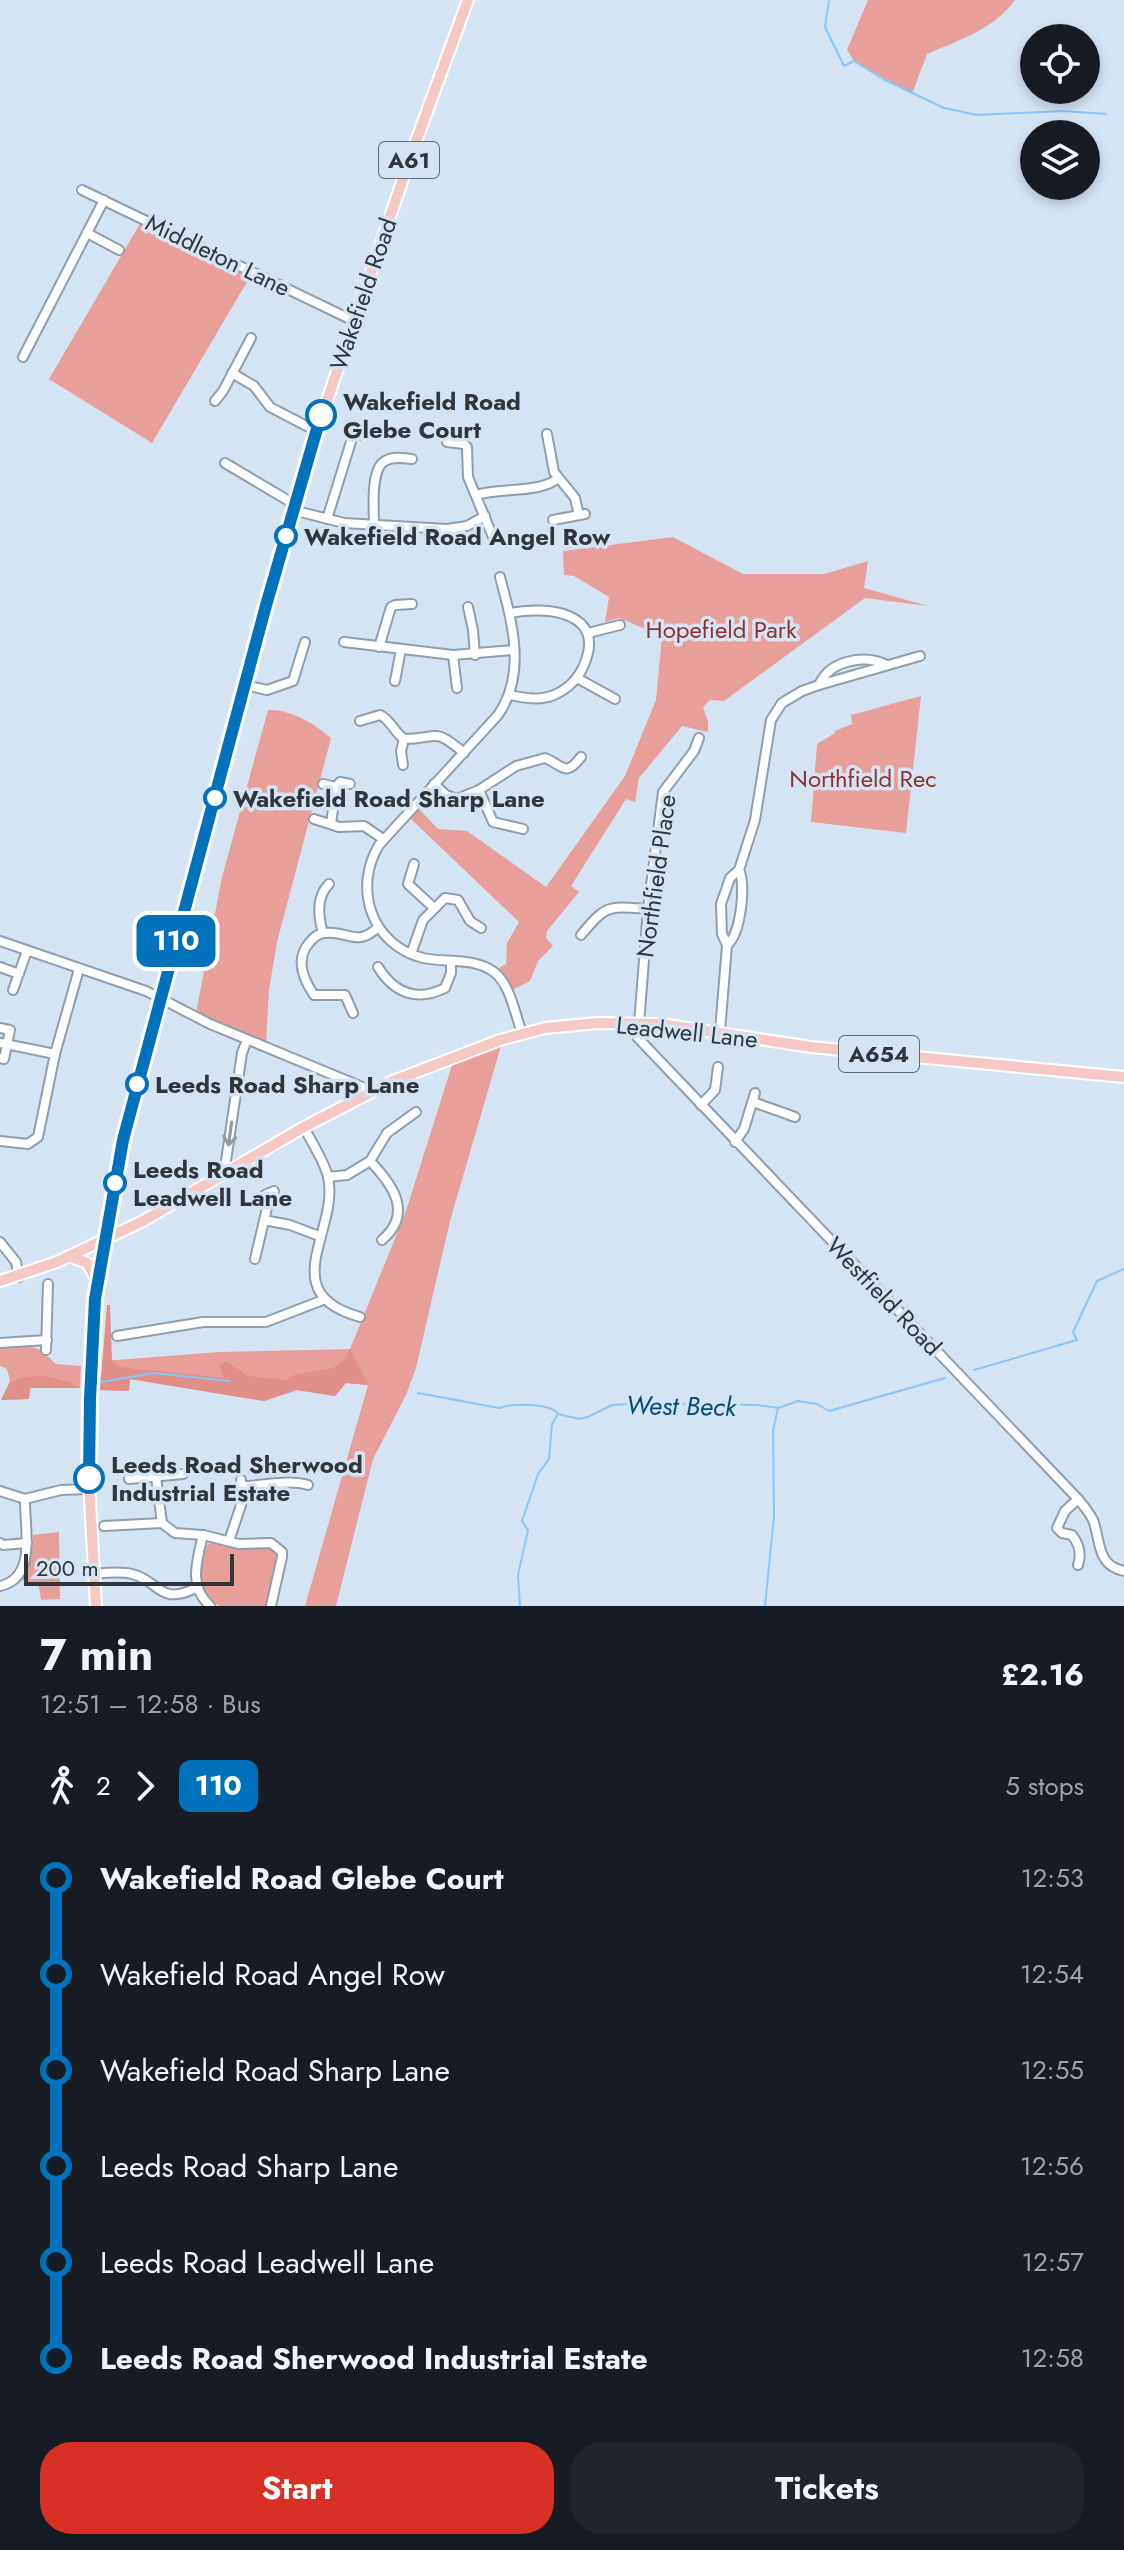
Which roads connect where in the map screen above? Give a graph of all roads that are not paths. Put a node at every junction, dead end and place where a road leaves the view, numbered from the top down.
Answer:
1 (468, 0) edge
2 (82, 190) dead end
3 (104, 200) junction
4 (87, 233) junction
5 (119, 250) dead end
6 (354, 321) junction
7 (251, 338) dead end
8 (23, 357) dead end
9 (232, 373) junction
10 (212, 403) dead end
11 (316, 431) junction
12 (547, 434) dead end
13 (363, 435) dead end
14 (447, 442) dead end
15 (479, 444) dead end
16 (467, 447) junction
17 (378, 451) dead end
18 (550, 451) junction
19 (539, 452) dead end
20 (412, 459) dead end
21 (383, 461) junction
22 (225, 463) dead end
23 (558, 478) junction
24 (476, 495) junction
25 (294, 507) junction
26 (485, 516) junction
27 (327, 519) junction
28 (553, 520) dead end
29 (374, 525) junction
30 (493, 537) dead end
31 (500, 577) dead end
32 (412, 604) dead end
33 (468, 607) dead end
34 (510, 613) junction
35 (620, 625) dead end
36 (588, 633) junction
37 (305, 642) dead end
38 (344, 642) dead end
39 (379, 647) junction
40 (401, 649) junction
41 (514, 650) junction
42 (453, 655) junction
43 (475, 655) junction
44 (920, 656) dead end
45 (887, 665) junction
46 (577, 678) junction
47 (395, 681) dead end
48 (245, 685) junction
49 (819, 685) junction
50 (457, 688) dead end
51 (510, 695) junction
52 (615, 699) dead end
53 (360, 721) dead end
54 (699, 738) dead end
55 (404, 739) junction
56 (464, 753) junction
57 (581, 757) dead end
58 (403, 765) dead end
59 (323, 784) dead end
60 (434, 784) junction
61 (479, 790) junction
62 (314, 819) dead end
63 (331, 824) junction
64 (523, 829) dead end
65 (383, 839) junction
66 (414, 864) dead end
67 (739, 870) junction
68 (315, 883) dead end
69 (434, 908) junction
70 (648, 909) junction
71 (378, 927) junction
72 (481, 928) dead end
73 (323, 933) junction
74 (581, 935) dead end
75 (0, 941) edge
76 (727, 945) junction
77 (27, 951) junction
78 (411, 954) junction
79 (451, 961) junction
80 (0, 967) edge
81 (378, 967) dead end
82 (79, 969) junction
83 (19, 974) junction
84 (13, 990) dead end
85 (160, 997) junction
86 (353, 1013) dead end
87 (637, 1023) junction
88 (0, 1028) edge
89 (720, 1031) junction
90 (522, 1033) junction
91 (247, 1040) junction
92 (4, 1043) edge
93 (55, 1054) junction
94 (0, 1058) edge
95 (718, 1067) dead end
96 (1124, 1077) edge
97 (372, 1091) junction
98 (701, 1105) junction
99 (416, 1112) dead end
100 (795, 1117) dead end
101 (304, 1127) junction
102 (0, 1141) edge
103 (735, 1142) junction
104 (370, 1161) junction
105 (224, 1174) junction
106 (328, 1177) junction
107 (274, 1191) dead end
108 (110, 1210) junction
109 (264, 1220) junction
110 (134, 1225) junction
111 (319, 1236) junction
112 (105, 1239) junction
113 (382, 1240) dead end
114 (0, 1242) edge
115 (69, 1256) junction
116 (255, 1259) dead end
117 (19, 1277) junction
118 (0, 1281) edge
119 (98, 1282) junction
120 (48, 1284) dead end
121 (323, 1300) junction
122 (360, 1317) dead end
123 (117, 1336) dead end
124 (0, 1343) edge
125 (183, 1474) dead end
126 (156, 1477) junction
127 (129, 1479) dead end
128 (308, 1485) dead end
129 (89, 1489) junction
130 (0, 1491) edge
131 (25, 1499) junction
132 (1078, 1499) junction
133 (162, 1523) junction
134 (104, 1526) dead end
135 (203, 1535) junction
136 (229, 1541) junction
137 (0, 1543) edge
138 (27, 1543) junction
139 (288, 1543) dead end
140 (282, 1552) junction
141 (1078, 1565) dead end
142 (1124, 1571) edge
143 (93, 1574) junction
144 (0, 1586) edge
145 (196, 1588) junction
146 (96, 1606) edge
147 (210, 1606) edge
148 (271, 1606) edge

1 - 6 main road, Wakefield Road / A61
2 - 3 street, Middleton Lane
3 - 4 street
3 - 6 street, Middleton Lane
4 - 5 street, Middleton Lane
4 - 8 street
6 - 11 main road, Wakefield Road / A61
7 - 9 street
9 - 10 street
9 - 11 street
11 - 25 main road, Wakefield Road / A61
12 - 18 street
13 - 27 street
14 - 16 street
15 - 16 street
16 - 24 street
17 - 21 street
18 - 19 street
18 - 23 street
20 - 21 street
21 - 29 street
22 - 25 street
23 - 24 street
23 - 28 street
24 - 26 street
25 - 27 street
25 - 48 main road, Wakefield Road / A61
26 - 29 street
26 - 30 street
27 - 29 street
31 - 34 street
32 - 39 street
33 - 43 street
34 - 36 street
34 - 41 street
35 - 36 street
36 - 46 street
37 - 48 street
38 - 39 street
39 - 40 street
40 - 42 street
40 - 47 street
41 - 43 street
41 - 51 street
42 - 43 street
42 - 50 street
44 - 45 street
45 - 49 street
45 - 49 street
46 - 51 street
46 - 52 street
48 - 85 main road, A61
49 - 67 street
51 - 56 street
53 - 55 street
54 - 70 street, Northfield Place
55 - 56 street
55 - 58 street
56 - 60 street
57 - 61 street
59 - 63 street
60 - 61 street
60 - 65 street
61 - 64 street
62 - 63 street
63 - 65 street
65 - 71 street
66 - 69 street
67 - 76 street
67 - 76 street
68 - 73 street
69 - 72 street
69 - 78 street
70 - 74 street
70 - 87 street, Northfield Place
71 - 73 street
71 - 78 street
73 - 86 street
75 - 77 street
76 - 89 street
77 - 82 street
77 - 83 street
78 - 79 street
79 - 81 street
79 - 90 street
80 - 83 street
82 - 85 street
82 - 93 street
83 - 84 street
85 - 91 street
85 - 108 main road, A61
87 - 89 main road, Leadwell Lane / A654
87 - 90 main road, Leadwell Lane / A654
87 - 98 street, Westfield Road
88 - 92 street
89 - 96 main road, Leadwell Lane / A654
90 - 97 main road, Leadwell Lane / A654
91 - 97 street
91 -> 105 street
92 - 93 street
92 - 94 street
93 - 102 street
95 - 98 street
97 - 101 main road, Leadwell Lane / A654
98 - 103 street, Westfield Road
99 - 104 street
100 - 103 street
101 - 105 main road, Leadwell Lane / A654
101 - 106 street
103 - 132 street, Westfield Road
104 - 106 street
104 - 113 street
105 - 110 main road, Leadwell Lane / A654
106 - 111 street
107 - 109 street
108 - 110 main road
108 - 112 main road, A61
109 - 111 street
109 - 116 street
110 - 112 main road, Leadwell Lane / A654
111 - 121 street
112 - 115 main road, A654
112 - 119 main road, A61
114 - 117 street
115 - 117 main road, A654
115 - 119 main road
117 - 118 main road, A654
119 - 129 main road, A61
120 - 124 street
121 - 122 street
121 - 123 street
125 - 126 street
126 - 127 street
126 - 133 street
128 - 136 street
129 - 131 street
129 - 143 main road, A61
130 - 131 street
131 - 138 street
132 - 141 street
132 - 142 street, Westfield Road
133 - 134 street
133 - 135 street
135 - 136 street
135 - 145 street
136 - 140 street
137 - 138 street
138 - 144 street
139 - 140 street
140 - 148 street
143 - 145 street
143 - 146 main road, A61
145 - 147 street

